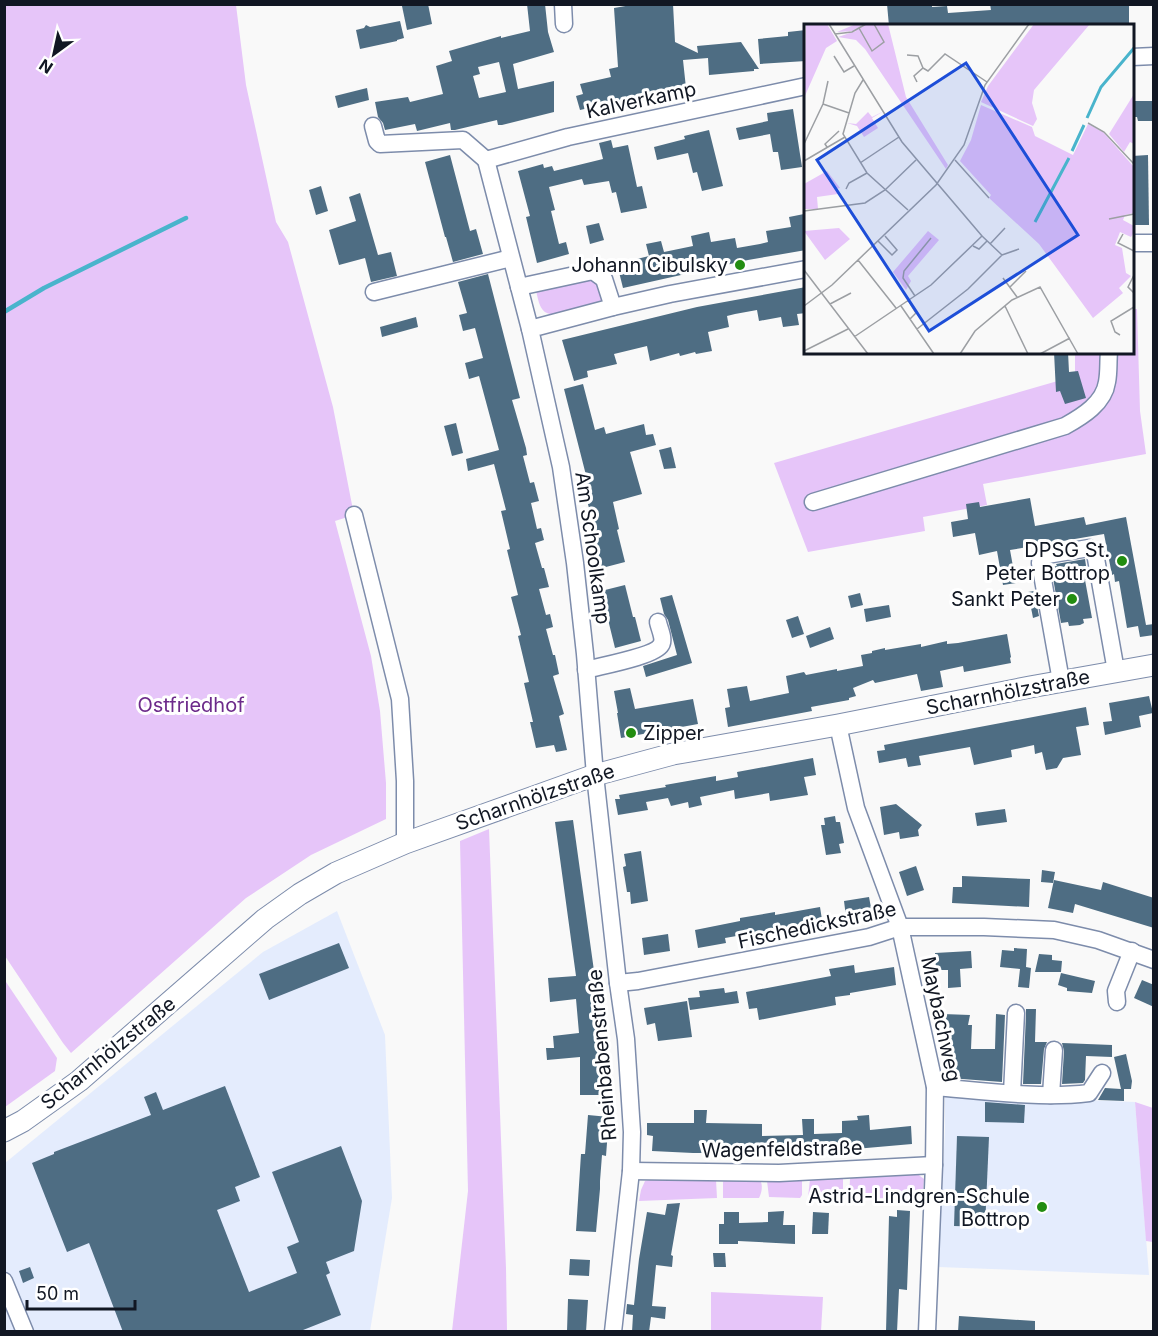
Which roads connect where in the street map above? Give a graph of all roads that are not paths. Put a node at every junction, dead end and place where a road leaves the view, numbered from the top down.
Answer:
1 (563, 4) edge
2 (564, 24) dead end
3 (1154, 56) edge
4 (1134, 57) edge
5 (804, 86) edge
6 (373, 126) dead end
7 (486, 159) junction
8 (1134, 243) edge
9 (1154, 243) edge
10 (511, 258) junction
11 (804, 269) edge
12 (519, 287) junction
13 (374, 292) dead end
14 (613, 307) junction
15 (530, 329) junction
16 (1109, 354) edge
17 (813, 502) dead end
18 (354, 515) dead end
19 (658, 622) dead end
20 (1154, 665) edge
21 (586, 670) junction
22 (1116, 671) junction
23 (1061, 681) junction
24 (838, 724) junction
25 (595, 775) junction
26 (405, 843) junction
27 (900, 927) junction
28 (1132, 951) junction
29 (1154, 960) edge
30 (618, 983) junction
31 (1117, 1002) dead end
32 (1016, 1012) dead end
33 (1054, 1050) dead end
34 (1102, 1073) dead end
35 (935, 1087) junction
36 (1012, 1093) junction
37 (1051, 1095) junction
38 (4, 1131) edge
39 (934, 1165) junction
40 (631, 1171) junction
41 (4, 1281) edge
42 (25, 1332) edge
43 (613, 1332) edge
44 (927, 1332) edge

1 - 2 street
3 - 4 street
5 - 7 street, Kalverkamp
6 - 7 street
7 - 10 street, Am Schoolkamp
8 - 9 street
10 - 12 street, Am Schoolkamp
10 - 13 street
11 - 14 street
12 - 14 street
12 - 15 street, Am Schoolkamp
14 - 15 street
15 - 21 street, Am Schoolkamp
16 - 17 street
18 - 26 street
19 - 21 street
20 - 22 main road, Scharnhölzstraße
21 - 25 street, Am Schoolkamp
22 - 23 main road, Scharnhölzstraße
22 - 23 street
23 - 24 main road, Scharnhölzstraße
24 - 25 main road, Scharnhölzstraße
24 - 27 street, Maybachweg
25 - 26 main road, Scharnhölzstraße
25 - 30 street, Rheinbabenstraße
26 - 38 main road, Scharnhölzstraße
27 - 28 street, Fischedickstraße
27 - 30 street, Fischedickstraße
27 - 35 street, Maybachweg
28 - 29 street, Fischedickstraße
28 - 31 street
30 - 40 street, Rheinbabenstraße
32 - 36 street
33 - 37 street
34 - 37 street
35 - 36 street
35 - 39 street, Maybachweg
36 - 37 street
39 - 40 street, Wagenfeldstraße
39 - 44 street, Maybachweg
40 - 43 street, Rheinbabenstraße
41 - 42 street

